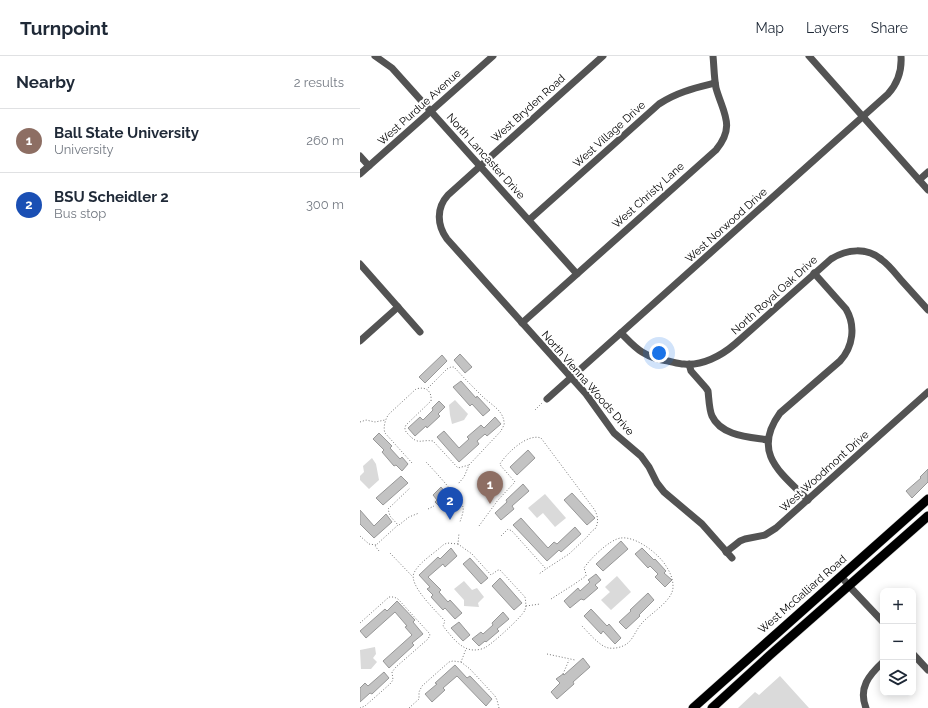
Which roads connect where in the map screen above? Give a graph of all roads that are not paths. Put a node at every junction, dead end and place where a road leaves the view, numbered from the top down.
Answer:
1 (493, 56) edge
2 (603, 56) edge
3 (713, 56) edge
4 (809, 56) edge
5 (900, 56) edge
6 (380, 57) edge
7 (716, 84) junction
8 (431, 111) junction
9 (863, 117) junction
10 (360, 156) edge
11 (369, 166) junction
12 (480, 166) junction
13 (928, 172) edge
14 (360, 174) edge
15 (919, 180) junction
16 (928, 190) edge
17 (439, 214) joint
18 (529, 220) junction
19 (360, 264) edge
20 (814, 273) junction
21 (577, 274) junction
22 (398, 307) junction
23 (928, 310) edge
24 (522, 323) junction
25 (420, 332) dead end
26 (621, 334) junction
27 (360, 340) edge
28 (689, 364) junction
29 (572, 377) junction
30 (928, 392) edge
31 (547, 399) road end
32 (768, 440) junction
33 (928, 499) edge
34 (808, 500) junction
35 (928, 516) edge
36 (726, 552) junction
37 (732, 558) dead end
38 (841, 576) junction
39 (849, 586) junction
40 (880, 619) edge
41 (916, 657) edge
42 (880, 665) edge
43 (928, 670) edge
44 (693, 708) edge
45 (712, 708) edge
46 (866, 708) edge

1 - 8 street, West Purdue Avenue
2 - 12 street, West Bryden Road
3 - 7 street, West Christy Lane
4 - 9 street
5 - 9 street, West Norwood Drive
6 - 8 street, North Lancaster Drive
7 - 18 street, West Village Drive
7 - 21 street, West Christy Lane
8 - 11 street, West Purdue Avenue
8 - 12 street, North Lancaster Drive
9 - 15 street
9 - 26 street, West Norwood Drive
10 - 11 street
11 - 14 street, West Purdue Avenue
12 - 17 street, West Bryden Road
12 - 18 street, North Lancaster Drive
13 - 15 street
15 - 16 street
17 - 24 street, North Vienna Woods Drive
18 - 21 street, North Lancaster Drive
19 - 22 street
20 - 23 street, North Royal Oak Drive
20 - 28 street, North Royal Oak Drive
20 - 32 street
21 - 24 street, West Christy Lane
22 - 25 street
22 - 27 street
24 - 29 street, North Vienna Woods Drive
26 - 28 street, North Royal Oak Drive
26 - 29 street, West Norwood Drive
28 - 32 street
29 - 31 street, West Norwood Drive
29 - 36 street, North Vienna Woods Drive
30 - 34 street, West Woodmont Drive
32 - 34 street
33 - 38 main road, West McGalliard Road
34 - 36 street, West Woodmont Drive
35 - 39 main road
36 - 37 street, North Vienna Woods Drive
38 - 39 street
38 - 44 main road, West McGalliard Road
39 - 40 street
39 - 45 main road
41 - 43 street
42 - 46 street

